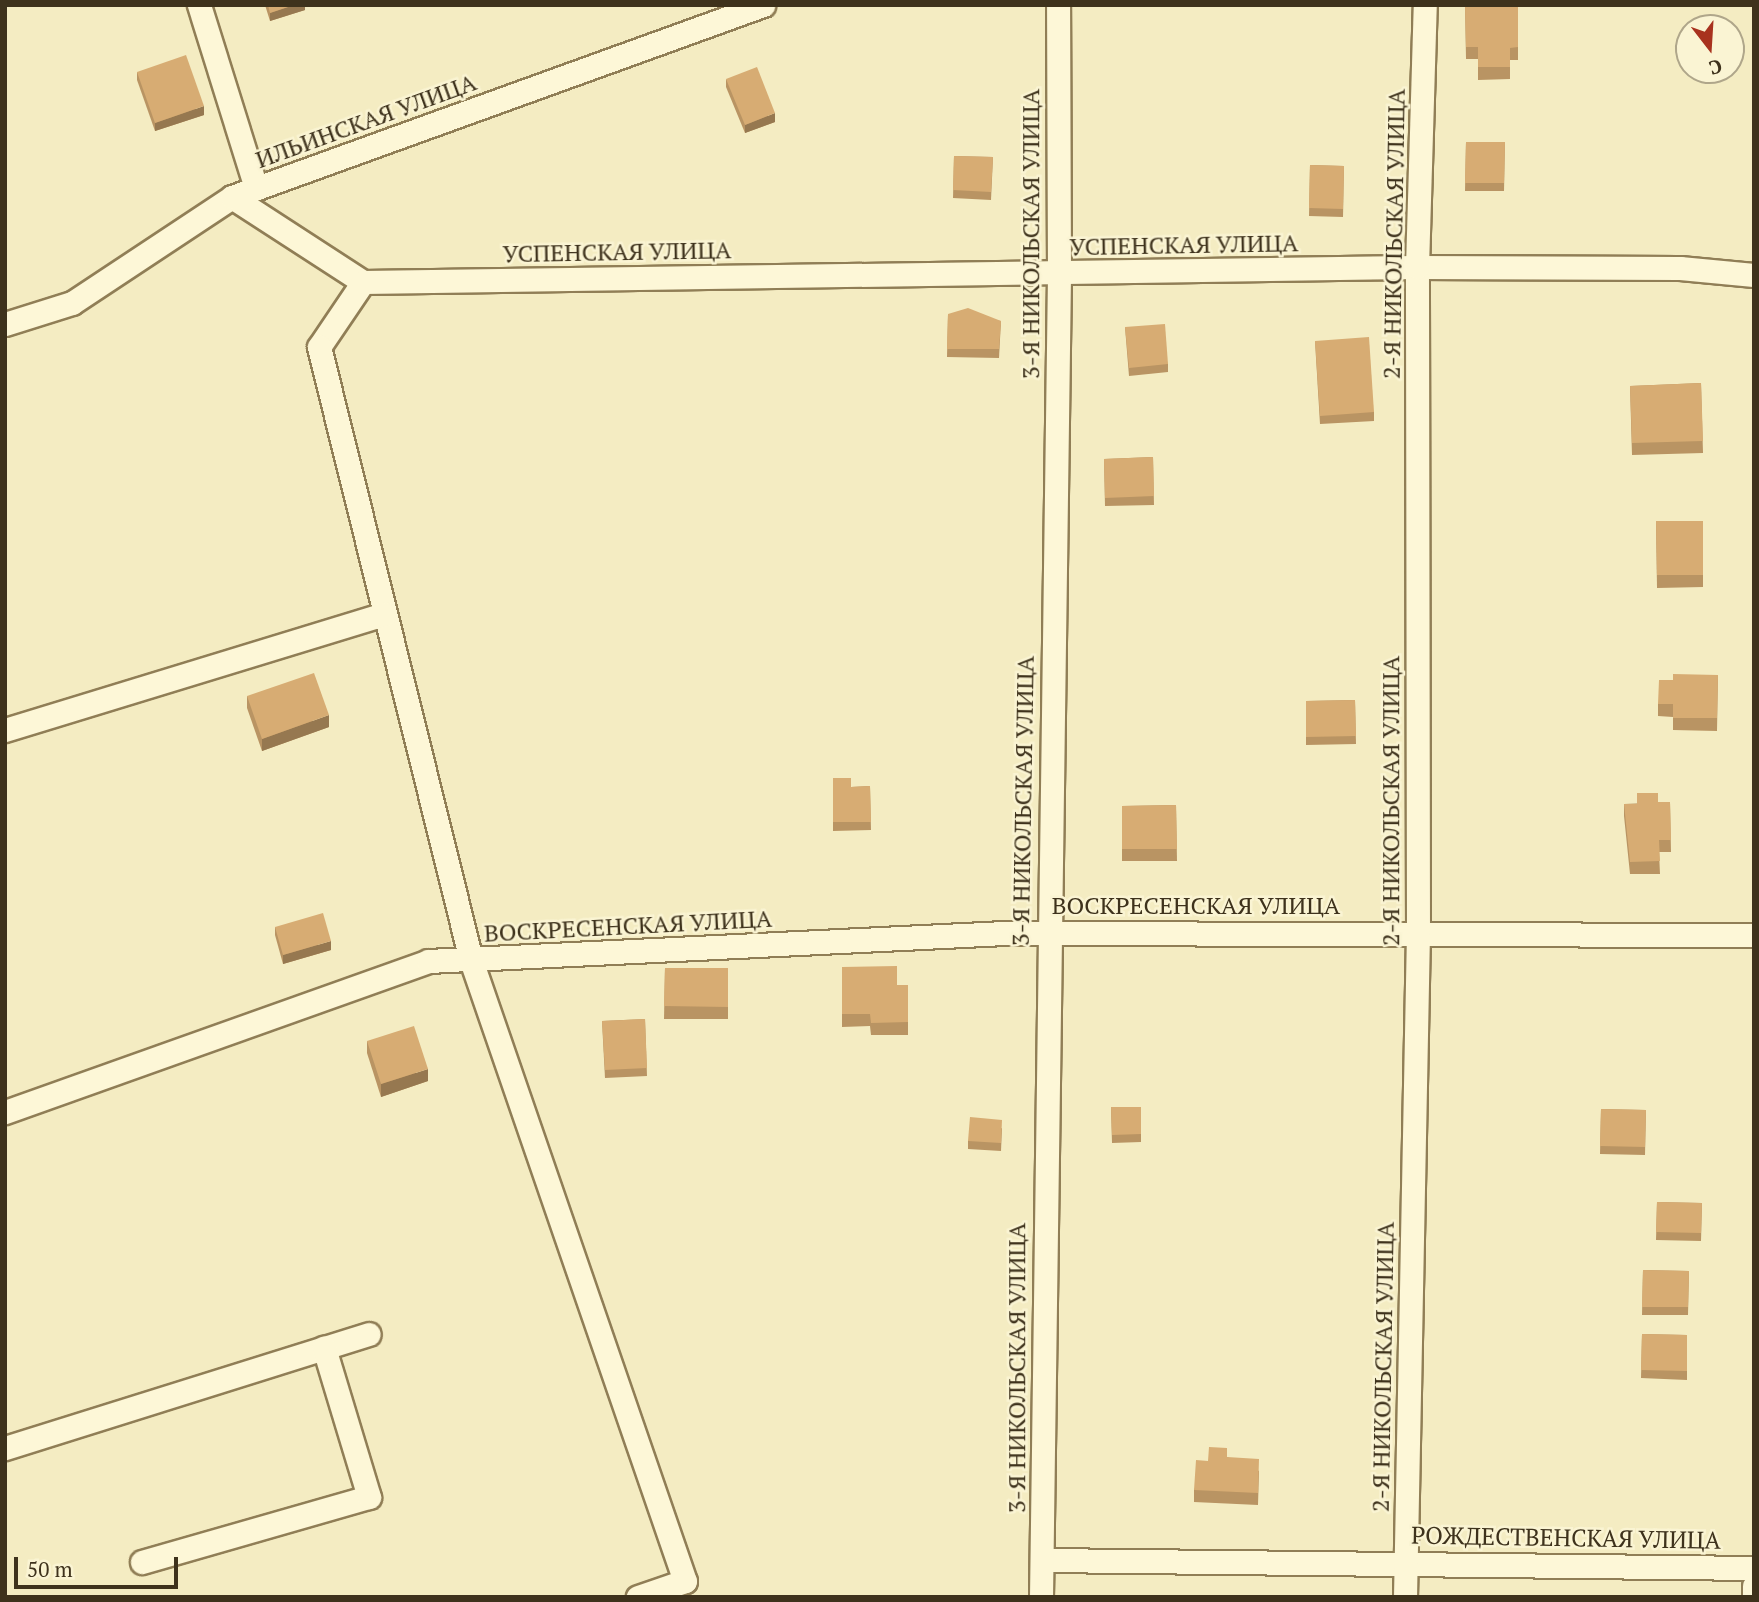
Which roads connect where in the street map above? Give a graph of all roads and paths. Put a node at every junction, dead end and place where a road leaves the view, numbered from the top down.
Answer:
1 (199, 5) edge
2 (763, 5) edge
3 (1058, 5) edge
4 (1425, 5) edge
5 (256, 188) junction
6 (232, 197) junction
7 (1417, 267) junction
8 (1059, 273) junction
9 (1754, 275) edge
10 (363, 282) junction
11 (5, 324) edge
12 (385, 614) junction
13 (5, 730) edge
14 (1418, 932) junction
15 (1047, 933) junction
16 (1754, 935) edge
17 (471, 960) junction
18 (5, 1112) edge
19 (369, 1334) dead end
20 (324, 1348) junction
21 (5, 1448) edge
22 (1042, 1560) junction
23 (1406, 1561) junction
24 (142, 1562) dead end
25 (1754, 1568) edge
26 (1754, 1586) edge
27 (638, 1597) edge
28 (1041, 1597) edge
29 (1405, 1597) edge
30 (1754, 1597) edge

1 - 5 street
2 - 5 street, ИЛЬИНСКАЯ УЛИЦА
3 - 8 street, 3-Я НИКОЛЬСКАЯ УЛИЦА
4 - 7 street, 2-Я НИКОЛЬСКАЯ УЛИЦА
5 - 6 street, ИЛЬИНСКАЯ УЛИЦА
6 - 10 street
6 - 11 street, ИЛЬИНСКАЯ УЛИЦА
7 - 8 street, УСПЕНСКАЯ УЛИЦА
7 - 9 street, УСПЕНСКАЯ УЛИЦА
7 - 14 street, 2-Я НИКОЛЬСКАЯ УЛИЦА
8 - 10 street, УСПЕНСКАЯ УЛИЦА
8 - 15 street, 3-Я НИКОЛЬСКАЯ УЛИЦА
10 - 12 street
12 - 13 street
12 - 17 street
14 - 15 street, ВОСКРЕСЕНСКАЯ УЛИЦА
14 - 16 street, ВОСКРЕСЕНСКАЯ УЛИЦА
14 - 23 street, 2-Я НИКОЛЬСКАЯ УЛИЦА
15 - 17 street, ВОСКРЕСЕНСКАЯ УЛИЦА
15 - 22 street, 3-Я НИКОЛЬСКАЯ УЛИЦА
17 - 18 street, ВОСКРЕСЕНСКАЯ УЛИЦА
17 - 27 street
19 - 20 street
20 - 21 street
20 - 24 street
22 - 23 street, РОЖДЕСТВЕНСКАЯ УЛИЦА
22 - 28 street, 3-Я НИКОЛЬСКАЯ УЛИЦА
23 - 25 street, РОЖДЕСТВЕНСКАЯ УЛИЦА
23 - 29 street, 2-Я НИКОЛЬСКАЯ УЛИЦА
26 - 30 street

